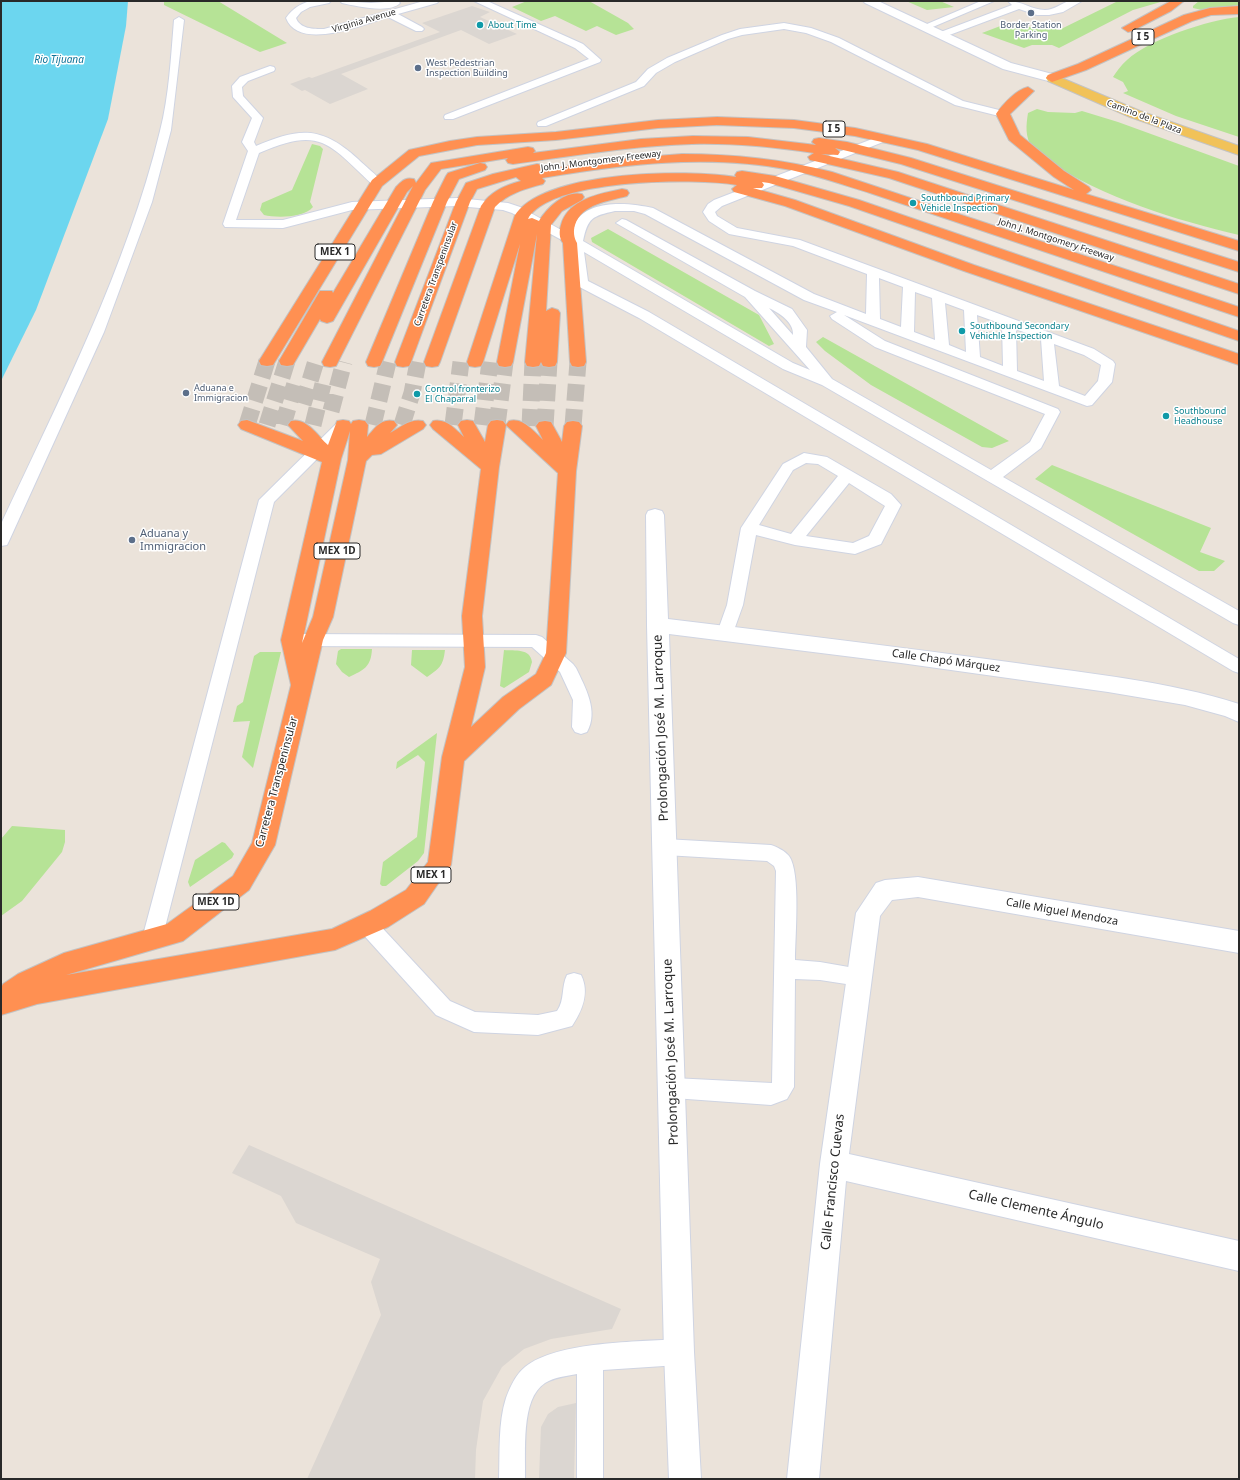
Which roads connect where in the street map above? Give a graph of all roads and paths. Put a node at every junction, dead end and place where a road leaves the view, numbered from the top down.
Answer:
1 (326, 1) edge
2 (345, 1) edge
3 (402, 1) edge
4 (434, 1) edge
5 (479, 1) edge
6 (869, 1) edge
7 (989, 1) edge
8 (1077, 1) edge
9 (1178, 1) edge
10 (1016, 3) edge
11 (1239, 10) edge
12 (390, 14) junction
13 (928, 14) dead end
14 (179, 20) dead end
15 (942, 20) junction
16 (925, 27) junction
17 (419, 28) dead end
18 (960, 28) junction
19 (1120, 32) dead end
20 (974, 34) dead end
21 (942, 35) junction
22 (1026, 57) dead end
23 (1065, 59) dead end
24 (270, 69) dead end
25 (1052, 78) junction
26 (1028, 92) dead end
27 (1003, 114) junction
28 (449, 117) dead end
29 (542, 124) dead end
30 (877, 141) junction
31 (1239, 150) edge
32 (254, 151) junction
33 (850, 152) junction
34 (481, 153) junction
35 (830, 160) junction
36 (790, 175) junction
37 (377, 183) junction
38 (748, 191) junction
39 (550, 197) junction
40 (734, 197) junction
41 (1103, 203) junction
42 (477, 204) junction
43 (499, 220) dead end
44 (622, 223) dead end
45 (1239, 246) edge
46 (1239, 257) edge
47 (1239, 267) edge
48 (480, 272) dead end
49 (873, 273) junction
50 (1239, 278) edge
51 (577, 281) junction
52 (909, 286) junction
53 (1239, 289) edge
54 (938, 296) junction
55 (809, 297) junction
56 (1239, 300) edge
57 (970, 308) junction
58 (1239, 312) edge
59 (873, 321) junction
60 (1009, 323) junction
61 (1239, 325) edge
62 (907, 334) junction
63 (1047, 336) junction
64 (1239, 336) edge
65 (942, 347) junction
66 (1239, 348) edge
67 (973, 359) junction
68 (1239, 360) edge
69 (268, 361) tunnel mouth
70 (337, 362) junction
71 (468, 362) junction
72 (1010, 373) junction
73 (1239, 373) edge
74 (828, 382) junction
75 (1052, 388) junction
76 (247, 425) dead end
77 (506, 425) junction
78 (335, 434) junction
79 (357, 460) junction
80 (490, 467) junction
81 (567, 471) junction
82 (847, 475) junction
83 (992, 477) junction
84 (655, 515) dead end
85 (749, 528) junction
86 (795, 540) junction
87 (1, 541) edge
88 (1239, 619) edge
89 (657, 625) junction
90 (725, 633) junction
91 (291, 640) junction
92 (312, 640) junction
93 (472, 640) junction
94 (554, 657) junction
95 (1239, 667) edge
96 (302, 686) junction
97 (1236, 712) edge
98 (581, 727) dead end
99 (453, 757) junction
100 (665, 847) junction
101 (885, 890) joint
102 (368, 925) junction
103 (152, 939) junction
104 (1239, 942) edge
105 (785, 969) junction
106 (859, 977) junction
107 (574, 982) dead end
108 (1, 1000) edge
109 (1, 1003) edge
110 (673, 1088) junction
111 (834, 1164) junction
112 (1239, 1256) edge
113 (679, 1352) junction
114 (590, 1359) junction
115 (512, 1479) edge
116 (590, 1479) edge
117 (685, 1479) edge
118 (803, 1479) edge

1 - 12 lane, Virginia Avenue
2 - 3 lane, Virginia Avenue
4 - 12 lane, Virginia Avenue
5 - 28 lane
6 - 16 street, Camino de la Plaza
7 - 15 lane
8 - 10 lane
9 - 19 highway
10 - 18 lane
11 - 25 highway, I 5
12 - 17 lane
13 - 15 street
14 - 87 lane
15 - 16 lane
15 - 18 street
16 - 21 street, Camino de la Plaza
18 - 20 street
18 - 21 lane
21 - 25 street, Camino de la Plaza
22 - 25 street, Camino de la Plaza
23 - 25 highway
24 - 32 lane
25 - 31 main road, Camino de la Plaza
26 - 27 highway
27 - 29 lane
27 - 41 highway
30 - 33 lane
30 - 34 highway, I 5
30 - 41 highway, I 5
30 - 42 highway, I 5
30 - 46 highway, I 5
32 - 37 lane
32 - 42 lane
33 - 34 highway, I 5
33 - 35 lane
33 - 42 highway, I 5
33 - 47 highway, I 5
33 - 50 highway, I 5
34 - 42 highway, I 5
35 - 36 lane
35 - 42 highway
35 - 53 highway
36 - 38 lane
36 - 39 highway
36 - 42 highway
36 - 42 highway, John J. Montgomery Freeway
36 - 56 highway, John J. Montgomery Freeway
36 - 58 highway
36 - 61 highway
36 - 64 highway
36 - 66 highway
37 - 42 highway, MEX 1
37 - 42 highway, MEX 1
38 - 39 highway
38 - 40 lane
38 - 68 highway
39 - 42 highway
39 - 42 highway
40 - 42 highway
40 - 49 lane
40 - 73 highway
41 - 45 highway, I 5
42 - 43 highway, MEX 1
42 - 51 highway, MEX 1
42 - 51 highway, MEX 1
42 - 55 lane
42 - 69 highway, MEX 1
42 - 70 highway, MEX 1
42 - 70 highway, MEX 1
42 - 70 highway, MEX 1
42 - 70 highway, MEX 1
42 - 71 highway, MEX 1
42 - 71 highway, MEX 1
42 - 71 highway, MEX 1
42 - 71 highway, MEX 1
42 - 71 highway, Carretera Transpeninsular
42 - 74 lane
44 - 74 lane
48 - 71 highway
49 - 52 lane
49 - 59 lane
51 - 95 lane
52 - 54 lane
52 - 62 lane
54 - 57 lane
54 - 65 lane
55 - 59 lane
55 - 83 lane
57 - 60 lane
57 - 67 lane
59 - 62 lane
60 - 63 lane
60 - 72 lane
62 - 65 lane
63 - 75 lane
63 - 75 lane
65 - 67 lane
67 - 72 lane
72 - 75 lane
74 - 83 lane
76 - 78 highway
77 - 80 highway, MEX 1
77 - 80 highway
77 - 81 highway
77 - 81 highway
77 - 81 highway
78 - 79 highway, Carretera Transpeninsular / MEX 1D
78 - 79 highway
78 - 79 highway
78 - 91 highway
78 - 103 lane
79 - 92 highway, Carretera Transpeninsular / MEX 1D
80 - 93 highway, MEX 1
81 - 94 highway
82 - 85 lane
82 - 86 lane
82 - 86 lane
83 - 88 lane
84 - 89 street, Prolongación José M. Larroque
85 - 86 lane
85 - 90 lane
89 - 90 street, Calle Chapó Márquez
89 - 100 street, Prolongación José M. Larroque
90 - 97 street, Calle Chapó Márquez
91 - 92 lane
91 - 96 highway
92 - 93 lane
92 - 96 highway, Carretera Transpeninsular / MEX 1D
93 - 94 lane
93 - 99 highway, MEX 1
94 - 98 lane
94 - 99 highway
96 - 103 highway, Carretera Transpeninsular / MEX 1D
99 - 102 highway, MEX 1
100 - 105 lane
100 - 110 street, Prolongación José M. Larroque
101 - 104 street, Calle Miguel Mendoza
101 - 106 street, Calle Francisco Cuevas
102 - 107 lane
102 - 109 highway, MEX 1
103 - 108 highway, Carretera Transpeninsular / MEX 1D
105 - 106 lane
105 - 110 lane
106 - 111 street, Calle Francisco Cuevas
110 - 113 street, Prolongación José M. Larroque
111 - 112 street, Calle Clemente Ángulo
111 - 118 street, Calle Francisco Cuevas
113 - 114 lane
113 - 117 street, Prolongación José M. Larroque
114 - 115 lane
114 - 116 lane

